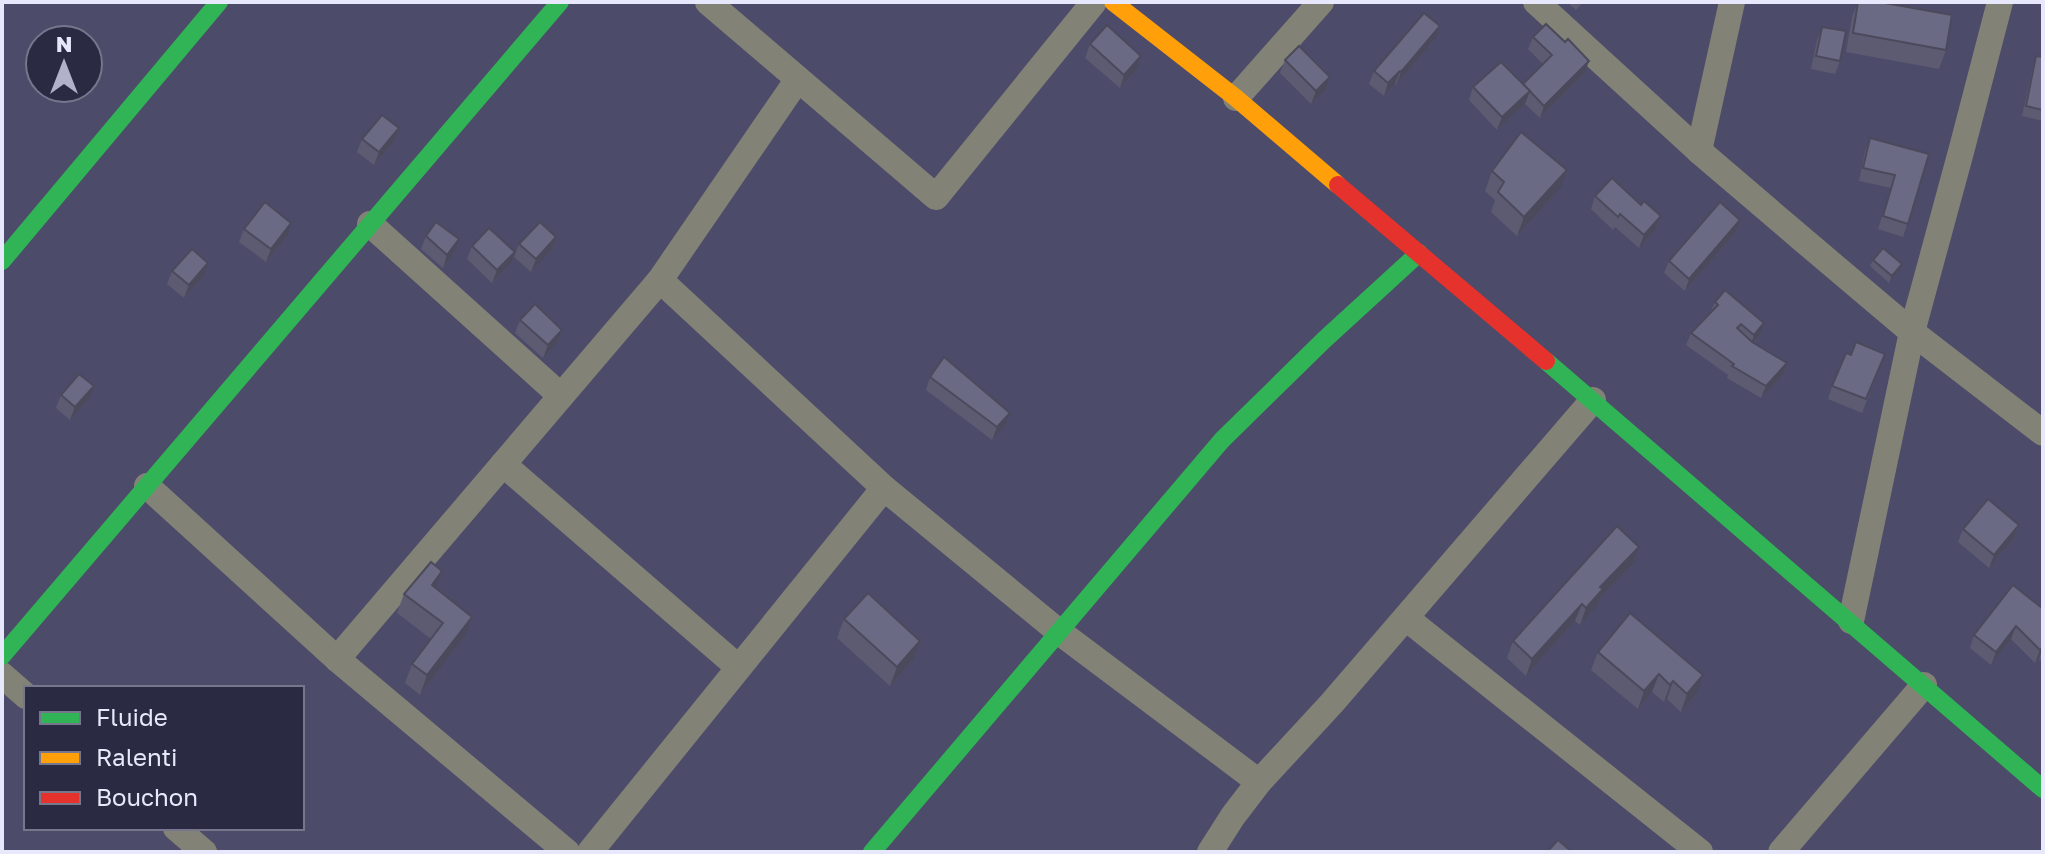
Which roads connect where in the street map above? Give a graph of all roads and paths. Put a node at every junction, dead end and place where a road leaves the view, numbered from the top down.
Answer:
1 (219, 2) edge
2 (560, 2) edge
3 (708, 2) edge
4 (1094, 2) edge
5 (1113, 2) edge
6 (1321, 2) edge
7 (1536, 2) edge
8 (1732, 2) edge
9 (2000, 2) edge
10 (798, 79) junction
11 (1236, 98) junction
12 (1699, 151) junction
13 (370, 224) junction
14 (1419, 253) junction
15 (2, 261) edge
16 (660, 280) junction
17 (1912, 332) junction
18 (561, 396) junction
19 (1593, 400) junction
20 (2040, 426) edge
21 (503, 464) junction
22 (147, 486) junction
23 (884, 488) junction
24 (1406, 618) junction
25 (1851, 621) junction
26 (1058, 631) junction
27 (2, 656) edge
28 (337, 659) junction
29 (738, 667) junction
30 (2, 675) edge
31 (1924, 685) junction
32 (24, 694) edge
33 (1259, 782) junction
34 (2043, 789) edge
35 (178, 830) edge
36 (204, 852) edge
37 (567, 852) edge
38 (590, 852) edge
39 (872, 852) edge
40 (1210, 852) edge
41 (1700, 852) edge
42 (1781, 852) edge

1 - 15 street
2 - 13 street
3 - 10 street
4 - 10 street
5 - 11 street
6 - 11 street
7 - 12 street
8 - 12 street
9 - 17 street
10 - 16 street
11 - 14 street
12 - 17 street
13 - 18 street
13 - 22 street
14 - 19 street
14 - 26 street
16 - 18 street
16 - 23 street
17 - 20 street
17 - 25 street
18 - 21 street
19 - 24 street
19 - 25 street
21 - 28 street
21 - 29 street
22 - 27 street
22 - 28 street
23 - 26 street
23 - 29 street
24 - 33 street
24 - 41 street
25 - 31 street
26 - 33 street
26 - 39 street
28 - 37 street
29 - 38 street
30 - 32 street
31 - 34 street
31 - 42 street
33 - 40 street
35 - 36 street

